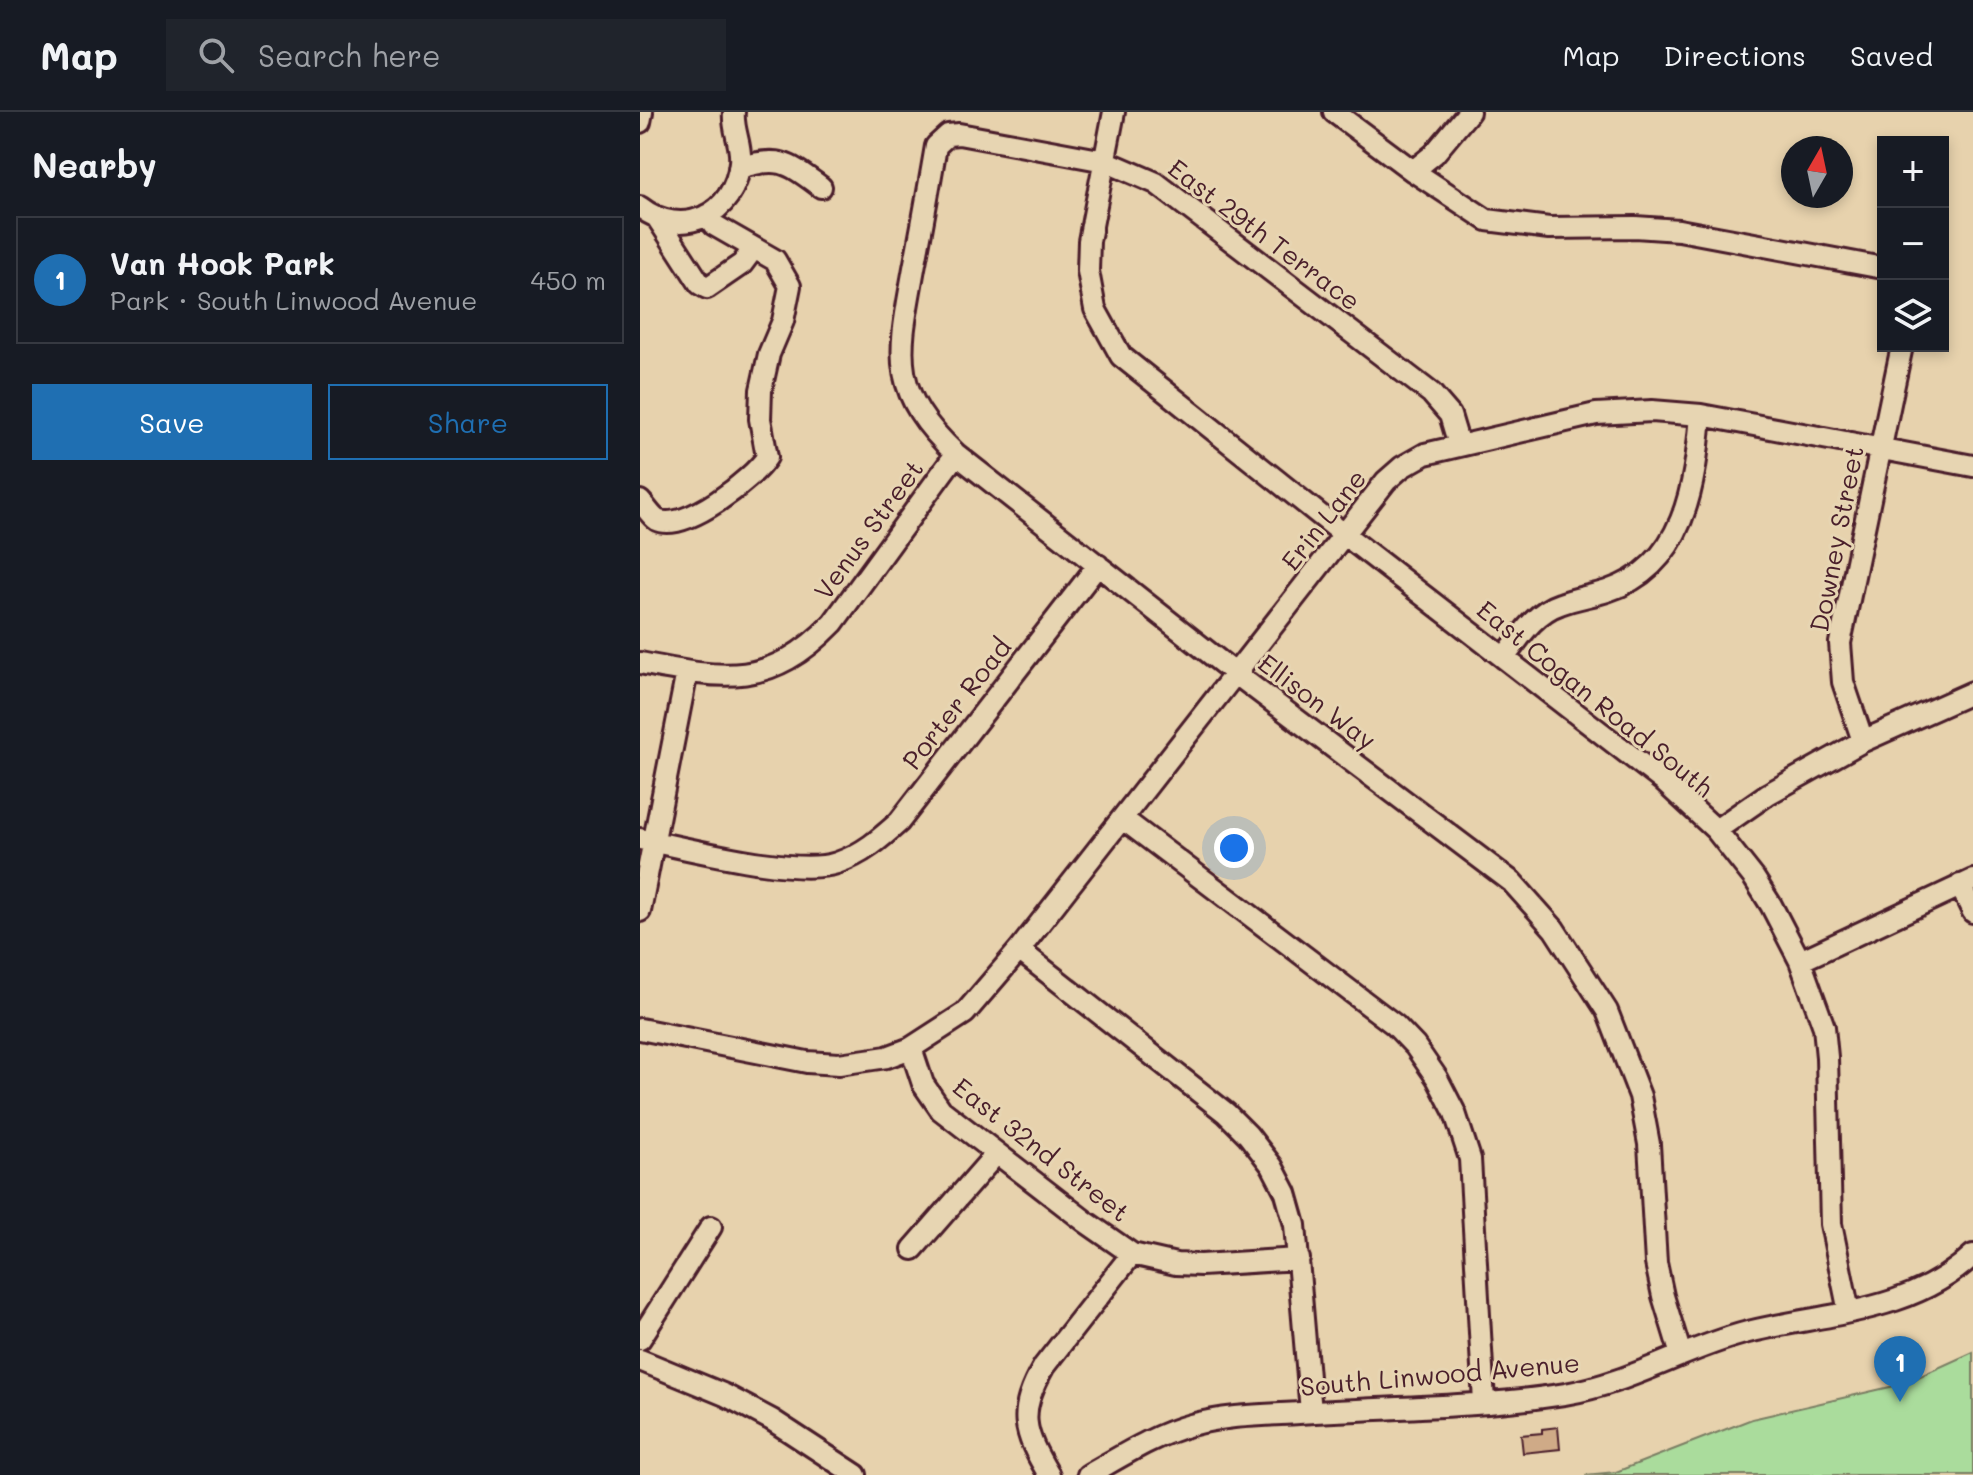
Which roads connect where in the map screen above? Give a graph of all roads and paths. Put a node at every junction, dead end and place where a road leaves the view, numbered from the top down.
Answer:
1 (642, 112) edge
2 (734, 112) edge
3 (1114, 112) edge
4 (1334, 112) edge
5 (1469, 112) edge
6 (640, 122) edge
7 (945, 138) joint
8 (1105, 161) junction
9 (739, 168) junction
10 (1413, 171) junction
11 (821, 187) dead end
12 (645, 211) edge
13 (707, 215) junction
14 (754, 248) junction
15 (1877, 267) edge
16 (1901, 352) edge
17 (1701, 415) junction
18 (1459, 445) junction
19 (1882, 448) junction
20 (956, 454) junction
21 (1973, 466) edge
22 (640, 501) edge
23 (1345, 535) junction
24 (1098, 565) junction
25 (1504, 658) junction
26 (640, 663) edge
27 (687, 672) junction
28 (1236, 674) junction
29 (1973, 692) edge
30 (1863, 741) junction
31 (1123, 819) junction
32 (1716, 830) junction
33 (648, 841) edge
34 (1966, 882) edge
35 (640, 911) edge
36 (1973, 912) edge
37 (1019, 950) junction
38 (1800, 961) junction
39 (640, 1029) edge
40 (911, 1048) junction
41 (996, 1154) junction
42 (711, 1227) dead end
43 (913, 1249) dead end
44 (1132, 1254) junction
45 (1973, 1255) edge
46 (1299, 1259) junction
47 (1849, 1312) junction
48 (640, 1339) edge
49 (1681, 1355) junction
50 (640, 1360) edge
51 (1484, 1402) junction
52 (1311, 1412) junction
53 (856, 1475) edge
54 (1049, 1475) edge
55 (1088, 1475) edge

1 - 6 street
2 - 9 street
3 - 8 street, East Cogan Road South
4 - 10 street
5 - 10 street
7 - 8 street, East 29th Terrace
7 - 20 street, Ellison Way
8 - 18 street, East 29th Terrace
8 - 23 street, East Cogan Road South
9 - 11 street
9 - 13 street
10 - 15 street
12 - 13 street
12 - 14 street
13 - 14 street
14 - 22 street
16 - 19 street, Downey Street
17 - 18 street, Erin Lane
17 - 19 street, Erin Lane
17 - 25 street
18 - 23 street, Erin Lane
19 - 21 street, Erin Lane
19 - 30 street, Downey Street
20 - 24 street, Ellison Way
20 - 27 street, Venus Street
23 - 25 street, East Cogan Road South
23 - 28 street, Erin Lane
24 - 28 street, Ellison Way
24 - 33 street, Porter Road
25 - 32 street, East Cogan Road South
26 - 27 street, Venus Street
27 - 33 street
28 - 31 street, Erin Lane
28 - 49 street, Ellison Way
29 - 30 street
30 - 32 street
31 - 37 street, Erin Lane
31 - 51 street
32 - 38 street, East Cogan Road South
33 - 35 street
34 - 36 street
34 - 38 street
37 - 40 street, Erin Lane
37 - 46 street
38 - 47 street, East Cogan Road South
39 - 40 street
40 - 41 street, East 32nd Street
41 - 43 street
41 - 44 street, East 32nd Street
42 - 48 street
44 - 46 street, East 32nd Street
44 - 54 street
45 - 47 street, South Linwood Avenue
46 - 52 street
47 - 49 street, South Linwood Avenue
49 - 51 street, South Linwood Avenue
50 - 53 street
51 - 52 street, South Linwood Avenue
52 - 55 street, South Linwood Avenue

